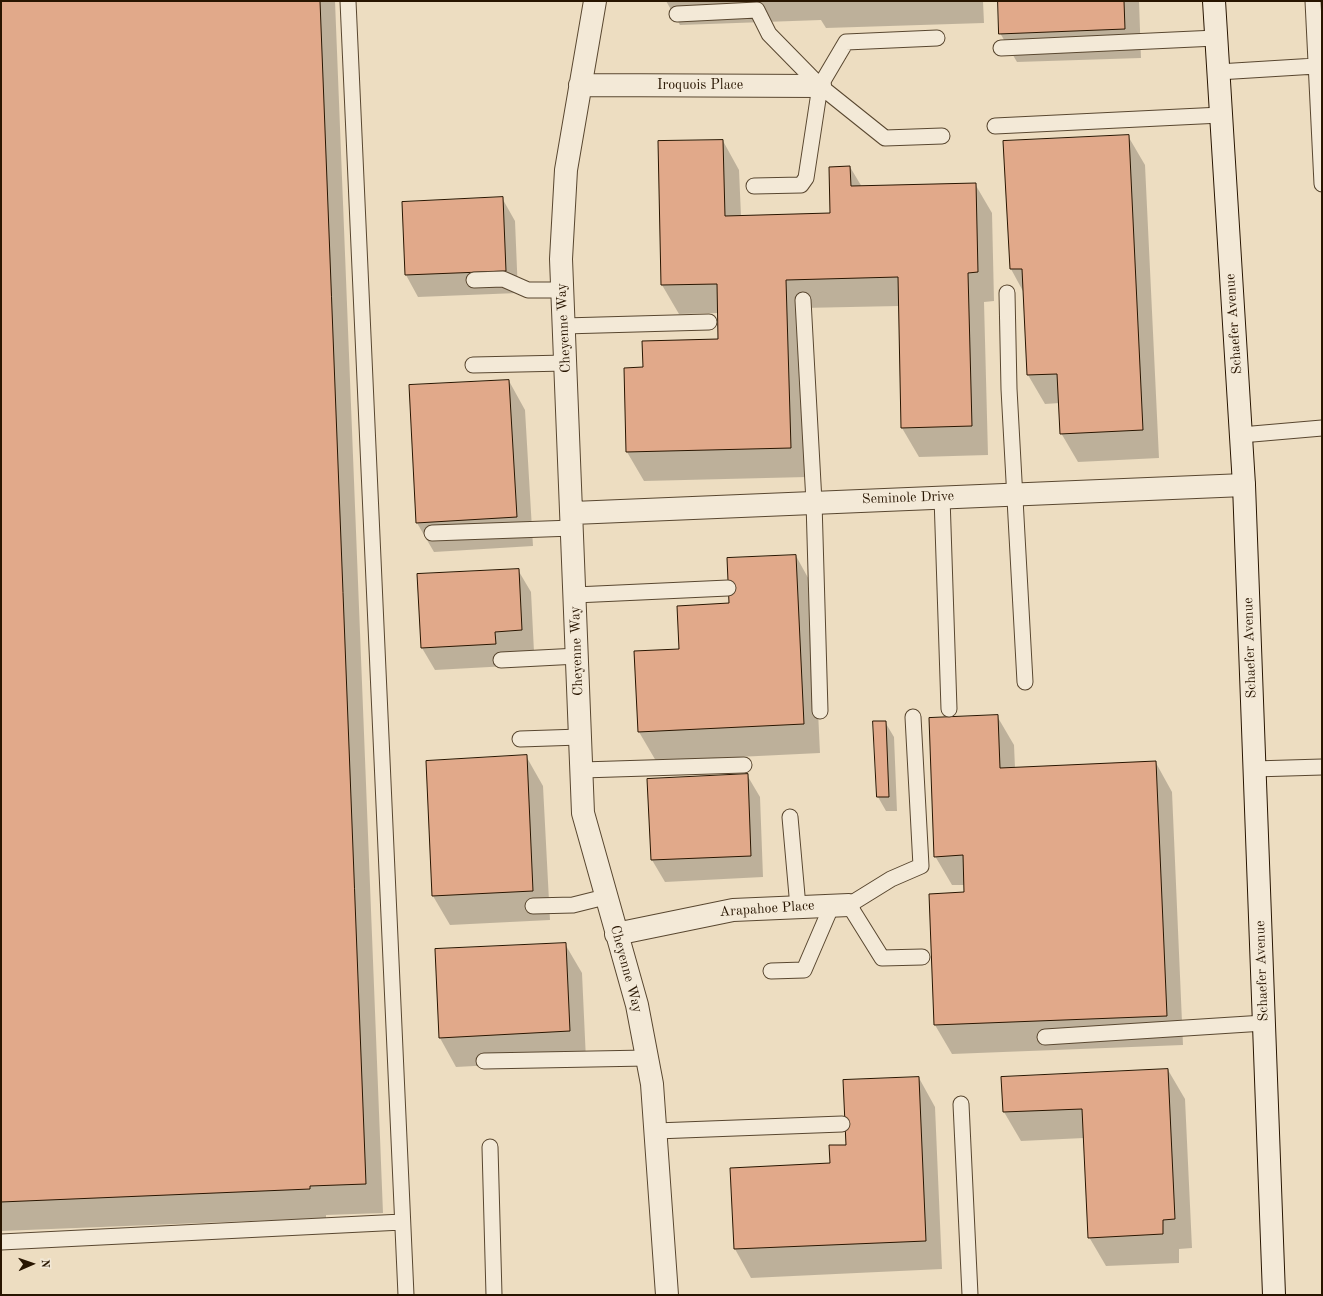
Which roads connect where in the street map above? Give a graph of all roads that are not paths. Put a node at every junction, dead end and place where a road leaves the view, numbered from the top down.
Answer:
1 (348, 1) edge
2 (595, 1) edge
3 (1214, 1) edge
4 (1313, 1) edge
5 (677, 14) dead end
6 (937, 38) dead end
7 (1216, 38) junction
8 (1001, 48) dead end
9 (1316, 66) junction
10 (1218, 72) junction
11 (580, 85) junction
12 (820, 86) junction
13 (1221, 115) junction
14 (994, 126) dead end
15 (942, 136) dead end
16 (1322, 184) edge
17 (754, 186) dead end
18 (474, 280) dead end
19 (562, 290) junction
20 (1007, 293) dead end
21 (803, 300) dead end
22 (709, 322) dead end
23 (564, 326) junction
24 (566, 363) junction
25 (473, 365) dead end
26 (1322, 428) edge
27 (1241, 435) junction
28 (1244, 485) junction
29 (1015, 494) junction
30 (942, 497) junction
31 (814, 502) junction
32 (573, 520) junction
33 (432, 533) dead end
34 (728, 588) dead end
35 (575, 596) junction
36 (578, 656) junction
37 (501, 660) dead end
38 (1025, 682) dead end
39 (949, 709) dead end
40 (820, 711) dead end
41 (913, 717) dead end
42 (580, 737) junction
43 (520, 739) dead end
44 (744, 765) dead end
45 (1322, 767) edge
46 (1254, 769) junction
47 (582, 770) junction
48 (790, 817) dead end
49 (606, 897) junction
50 (840, 905) junction
51 (533, 906) dead end
52 (798, 907) junction
53 (616, 934) junction
54 (922, 957) dead end
55 (771, 971) dead end
56 (1264, 1023) junction
57 (1045, 1037) dead end
58 (647, 1058) junction
59 (484, 1061) dead end
60 (961, 1104) dead end
61 (842, 1124) dead end
62 (656, 1131) junction
63 (490, 1148) dead end
64 (402, 1222) junction
65 (1, 1242) edge
66 (406, 1295) edge
67 (494, 1295) edge
68 (667, 1295) edge
69 (970, 1295) edge
70 (1274, 1295) edge

1 - 64 lane
2 - 11 street, Cheyenne Way
3 - 7 street, Schaefer Avenue
4 - 9 lane
5 - 12 lane
6 - 12 lane
7 - 8 lane
7 - 10 street, Schaefer Avenue
9 - 10 lane
9 - 16 lane
10 - 13 street, Schaefer Avenue
11 - 12 street, Iroquois Place
11 - 19 street, Cheyenne Way
12 - 15 lane
12 - 17 lane
13 - 14 lane
13 - 27 street, Schaefer Avenue
18 - 19 lane
19 - 23 street, Cheyenne Way
20 - 29 lane
21 - 31 lane
22 - 23 lane
23 - 24 street, Cheyenne Way
24 - 25 lane
24 - 32 street, Cheyenne Way
26 - 27 lane
27 - 28 street, Schaefer Avenue
28 - 29 street, Seminole Drive
28 - 46 street, Schaefer Avenue
29 - 30 street, Seminole Drive
29 - 38 lane
30 - 31 street, Seminole Drive
30 - 39 lane
31 - 32 street, Seminole Drive
31 - 40 lane
32 - 33 lane
32 - 35 street, Cheyenne Way
34 - 35 lane
35 - 36 street, Cheyenne Way
36 - 37 lane
36 - 42 street, Cheyenne Way
41 - 50 lane
42 - 43 lane
42 - 47 street, Cheyenne Way
44 - 47 lane
45 - 46 lane
46 - 56 street, Schaefer Avenue
47 - 49 street, Cheyenne Way
48 - 52 lane
49 - 51 lane
49 - 53 street, Cheyenne Way
50 - 52 street, Arapahoe Place
50 - 54 lane
50 - 55 lane
52 - 53 street, Arapahoe Place
53 - 58 street, Cheyenne Way
56 - 57 lane
56 - 70 street, Schaefer Avenue
58 - 59 lane
58 - 62 street, Cheyenne Way
60 - 69 lane
61 - 62 lane
62 - 68 street, Cheyenne Way
63 - 67 lane
64 - 65 lane
64 - 66 lane

